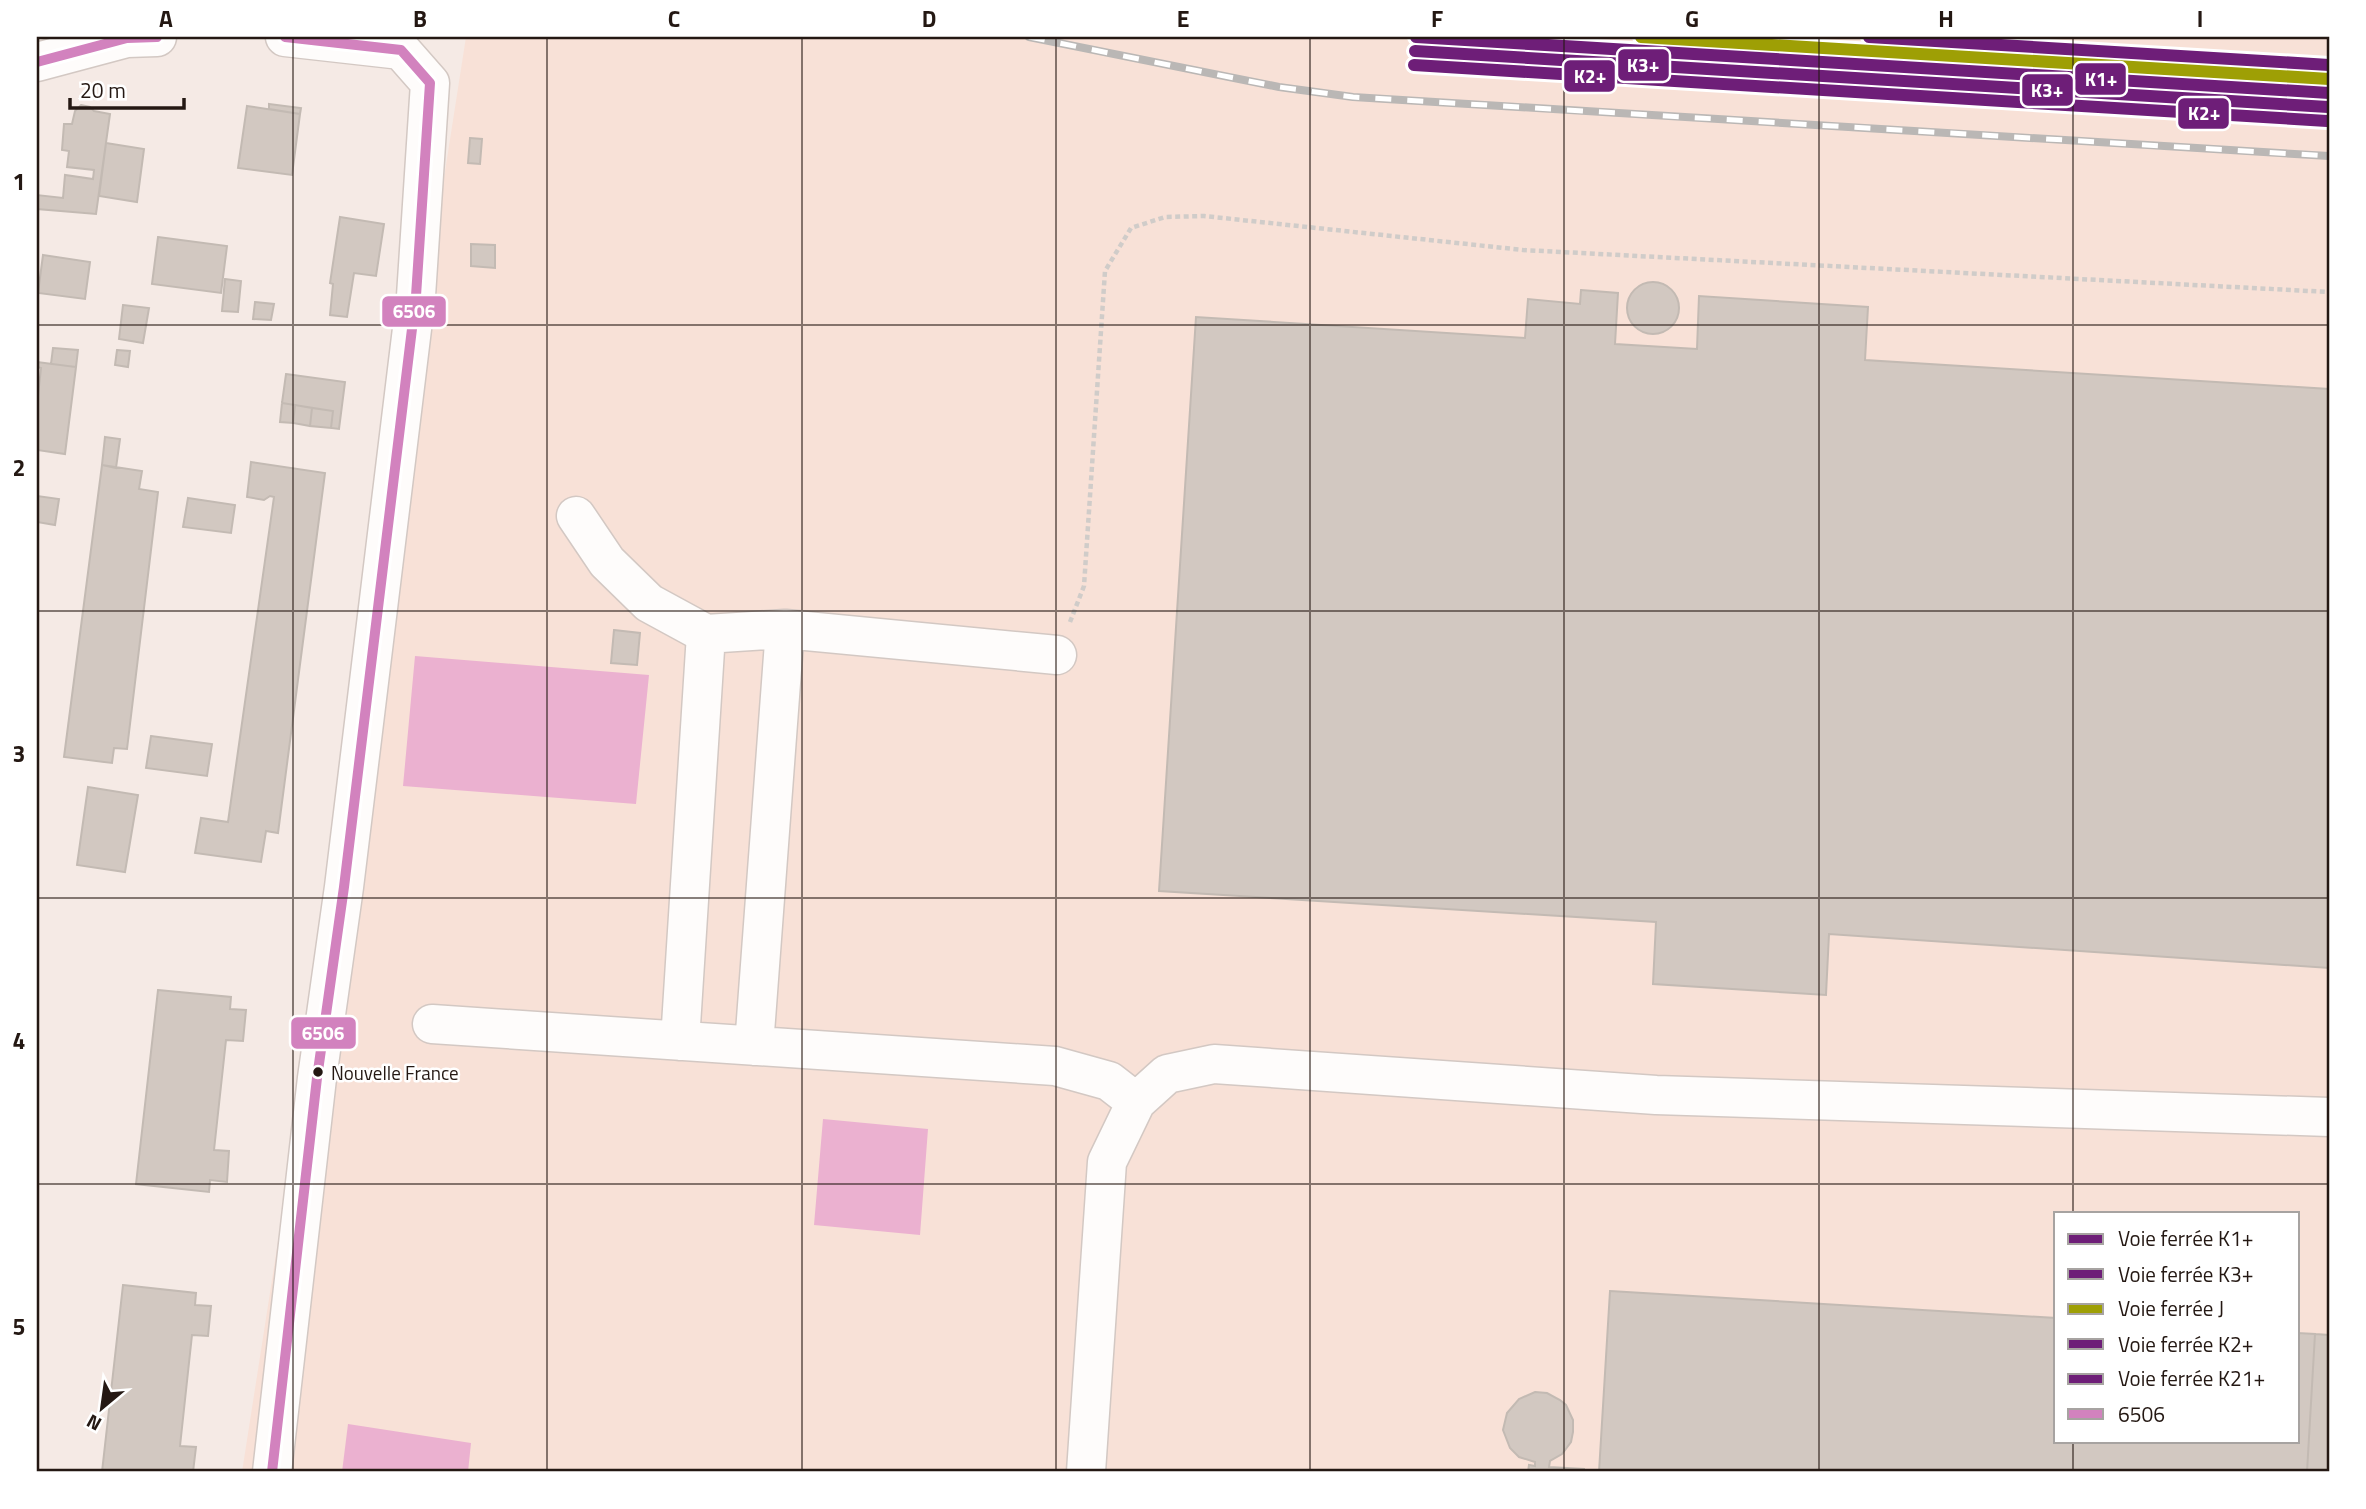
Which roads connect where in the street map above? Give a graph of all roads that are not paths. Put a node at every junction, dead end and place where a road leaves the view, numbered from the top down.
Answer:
1 (156, 37) edge
2 (285, 37) edge
3 (37, 62) edge
4 (576, 516) dead end
5 (785, 629) junction
6 (706, 634) junction
7 (1057, 655) road end
8 (432, 1024) dead end
9 (680, 1041) junction
10 (754, 1046) junction
11 (1136, 1102) junction
12 (2329, 1117) edge
13 (272, 1472) edge
14 (1086, 1472) edge

1 - 3 street
2 - 13 street
4 - 6 street
5 - 6 street
5 - 7 street
5 - 10 street
6 - 9 street
8 - 9 street
9 - 10 street
10 - 11 street
11 - 12 street
11 - 14 street

